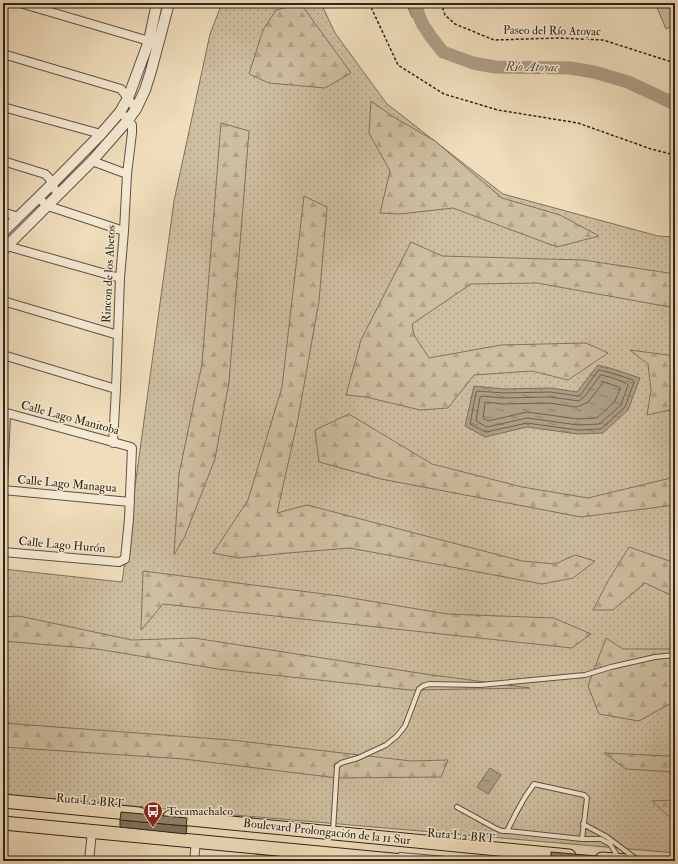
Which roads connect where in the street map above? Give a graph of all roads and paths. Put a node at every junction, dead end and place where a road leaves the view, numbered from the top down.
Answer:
1 (20, 3) edge
2 (157, 3) edge
3 (169, 3) edge
4 (369, 3) edge
5 (441, 3) edge
6 (149, 41) junction
7 (3, 54) edge
8 (675, 62) edge
9 (128, 98) junction
10 (3, 107) edge
11 (136, 109) junction
12 (120, 112) junction
13 (128, 120) junction
14 (101, 134) junction
15 (675, 155) edge
16 (3, 161) edge
17 (92, 161) junction
18 (126, 174) junction
19 (52, 184) junction
20 (58, 195) junction
21 (38, 198) junction
22 (48, 206) junction
23 (3, 212) edge
24 (18, 217) junction
25 (124, 231) junction
26 (3, 232) edge
27 (5, 248) edge
28 (120, 278) junction
29 (3, 301) edge
30 (118, 335) junction
31 (3, 355) edge
32 (116, 389) junction
33 (5, 413) edge
34 (113, 443) junction
35 (3, 486) edge
36 (3, 490) edge
37 (130, 502) junction
38 (3, 552) edge
39 (675, 655) edge
40 (3, 802) edge
41 (457, 807) dead end
42 (156, 816) junction
43 (3, 823) edge
44 (583, 824) junction
45 (507, 831) junction
46 (92, 832) junction
47 (333, 833) junction
48 (602, 837) junction
49 (582, 839) junction
50 (196, 842) junction
51 (331, 858) edge
52 (400, 858) edge
53 (586, 858) edge
54 (89, 861) edge
55 (194, 861) edge
56 (468, 861) edge
57 (606, 861) edge
58 (622, 861) edge
59 (639, 861) edge

1 - 6 street
2 - 6 street
3 - 11 street
4 - 15 path
5 - 8 path, Paseo del Río Atoyac
6 - 9 street
7 - 9 street
9 - 11 street
9 - 12 street
10 - 14 street
11 - 13 street
12 - 13 street
12 - 14 street
13 - 17 street
13 - 18 street, Rincon de los Abetos
14 - 19 street
16 - 19 street
17 - 18 street
17 - 20 street
18 - 25 street, Rincon de los Abetos
19 - 20 street
19 - 21 street
20 - 22 street
21 - 22 street
21 - 24 street
22 - 25 street
22 - 27 street
23 - 24 street
24 - 26 street
25 - 28 street, Rincon de los Abetos
27 - 28 street
28 - 30 street, Rincon de los Abetos
29 - 30 street
30 - 32 street, Rincon de los Abetos
31 - 32 street
32 - 34 street, Rincon de los Abetos
33 - 34 street, Calle Lago Manitoba
33 - 35 street
34 - 37 street, Calle Lago Manitoba
36 - 37 street, Calle Lago Managua
37 - 38 street, Calle Lago Hurón
39 - 47 lane
40 - 42 main road, Boulevard Prolongación de la 11 Sur
41 - 45 lane
42 - 47 main road, Boulevard Prolongación de la 11 Sur
42 - 53 lane, Ruta L2 BRT
43 - 46 main road, Boulevard Prolongación de la 11 Sur
44 - 45 lane
44 - 48 lane
44 - 49 lane
45 - 49 lane
46 - 50 main road, Boulevard Prolongación de la 11 Sur
46 - 54 street
47 - 53 main road, Boulevard Prolongación de la 11 Sur
48 - 49 lane
48 - 58 lane
48 - 59 lane
50 - 51 main road, Boulevard Prolongación de la 11 Sur
50 - 55 street
51 - 52 main road, Boulevard Prolongación de la 11 Sur
52 - 56 lane, Ruta L2 BRT
53 - 57 lane, Ruta L2 BRT
53 - 58 main road, Boulevard Prolongación de la 11 Sur

